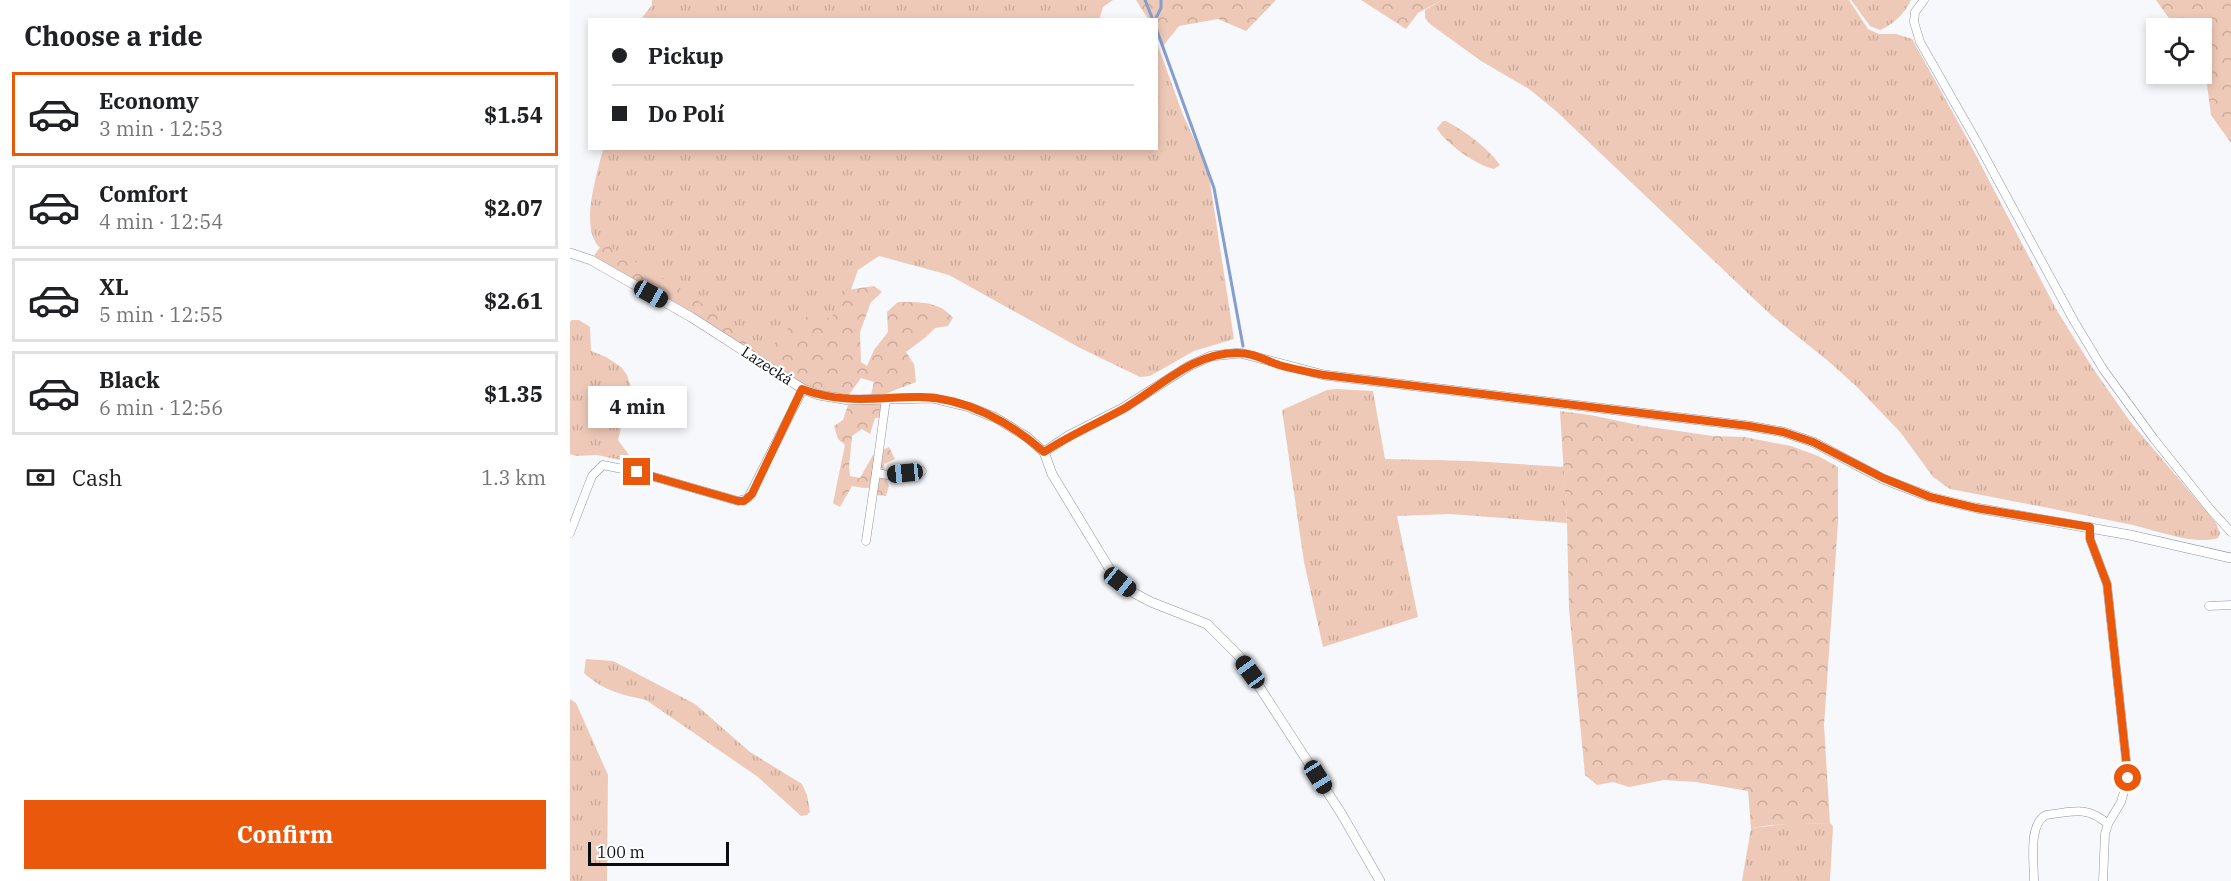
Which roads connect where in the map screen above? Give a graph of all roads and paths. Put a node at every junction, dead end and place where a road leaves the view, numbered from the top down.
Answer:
1 (1924, 0) edge
2 (570, 253) edge
3 (802, 389) junction
4 (886, 399) junction
5 (1044, 452) junction
6 (922, 471) dead end
7 (876, 473) junction
8 (2090, 527) junction
9 (2231, 532) edge
10 (570, 533) edge
11 (866, 541) dead end
12 (2231, 558) edge
13 (2231, 605) edge
14 (2209, 606) dead end
15 (2108, 824) junction
16 (1380, 881) edge
17 (2034, 881) edge
18 (2103, 881) edge

1 - 9 street
2 - 3 street, Lazecká
3 - 4 street, Lazecká
3 - 10 street
4 - 5 street, Lazecká
4 - 7 street
5 - 8 street
5 - 16 street
6 - 7 street
7 - 11 street
8 - 12 street
8 - 15 street
13 - 14 street
15 - 17 street
15 - 18 street

